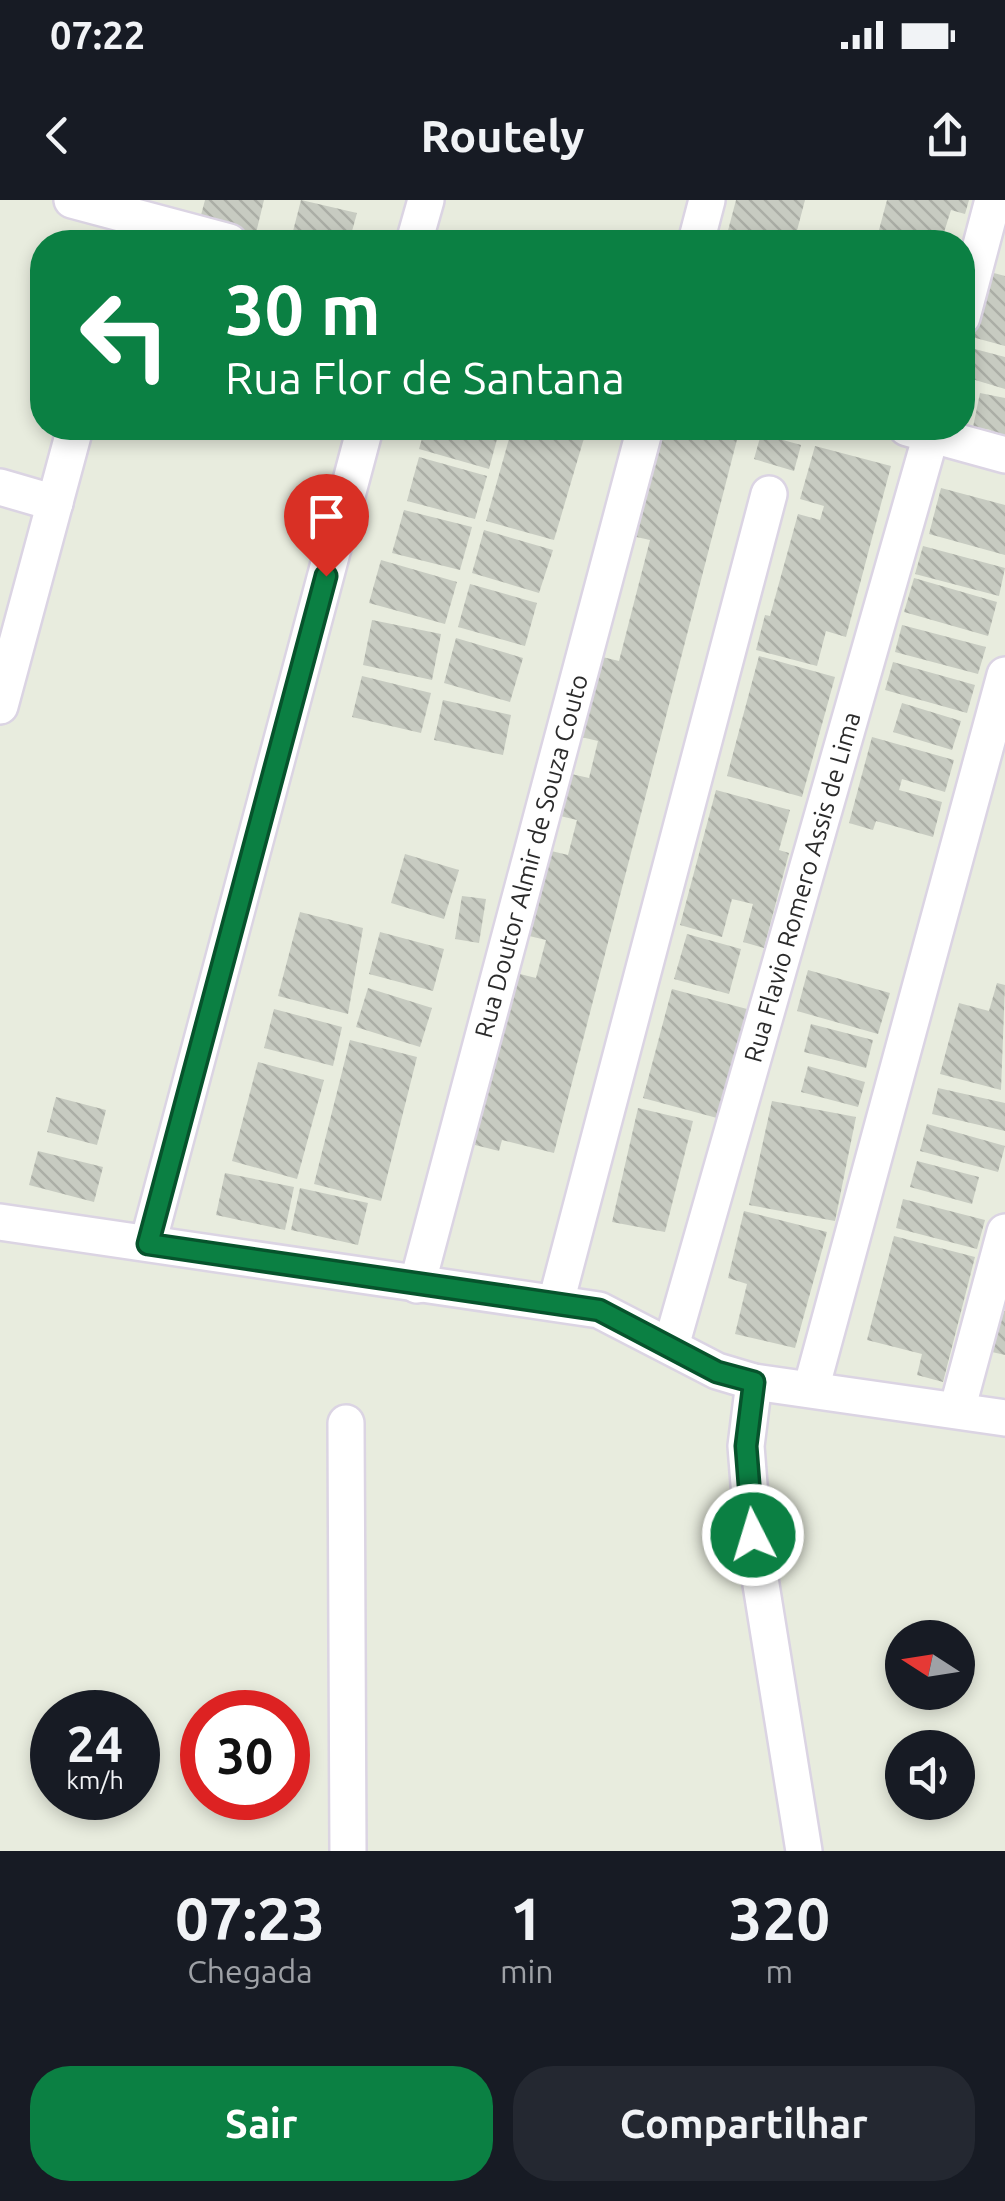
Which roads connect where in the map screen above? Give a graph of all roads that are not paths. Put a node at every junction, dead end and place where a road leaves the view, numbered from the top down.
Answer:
1 (72, 200) edge
2 (426, 200) edge
3 (708, 200) edge
4 (994, 200) edge
5 (130, 219) edge
6 (177, 230) edge
7 (417, 230) edge
8 (699, 230) edge
9 (975, 269) edge
10 (71, 440) edge
11 (362, 440) edge
12 (642, 440) edge
13 (921, 440) edge
14 (956, 440) edge
15 (1005, 455) edge
16 (0, 488) edge
17 (769, 494) dead end
18 (55, 502) junction
19 (1005, 676) edge
20 (0, 706) edge
21 (0, 1222) edge
22 (1005, 1232) edge
23 (148, 1244) junction
24 (417, 1285) junction
25 (556, 1302) junction
26 (670, 1346) junction
27 (754, 1382) junction
28 (812, 1389) junction
29 (957, 1410) junction
30 (1005, 1418) edge
31 (346, 1423) dead end
32 (348, 1851) edge
33 (804, 1851) edge

1 - 5 street
2 - 7 street
3 - 8 street
4 - 9 street
5 - 6 street
10 - 18 street
11 - 23 street
12 - 24 street, Rua Doutor Almir de Souza Couto
13 - 26 street, Rua Flavio Romero Assis de Lima
14 - 15 street
16 - 18 street
17 - 25 street
18 - 20 street
19 - 28 street
21 - 23 street
22 - 29 street
23 - 24 street
24 - 25 street
25 - 26 street
26 - 27 street
27 - 28 street
27 - 33 street
28 - 29 street
29 - 30 street
31 - 32 street

